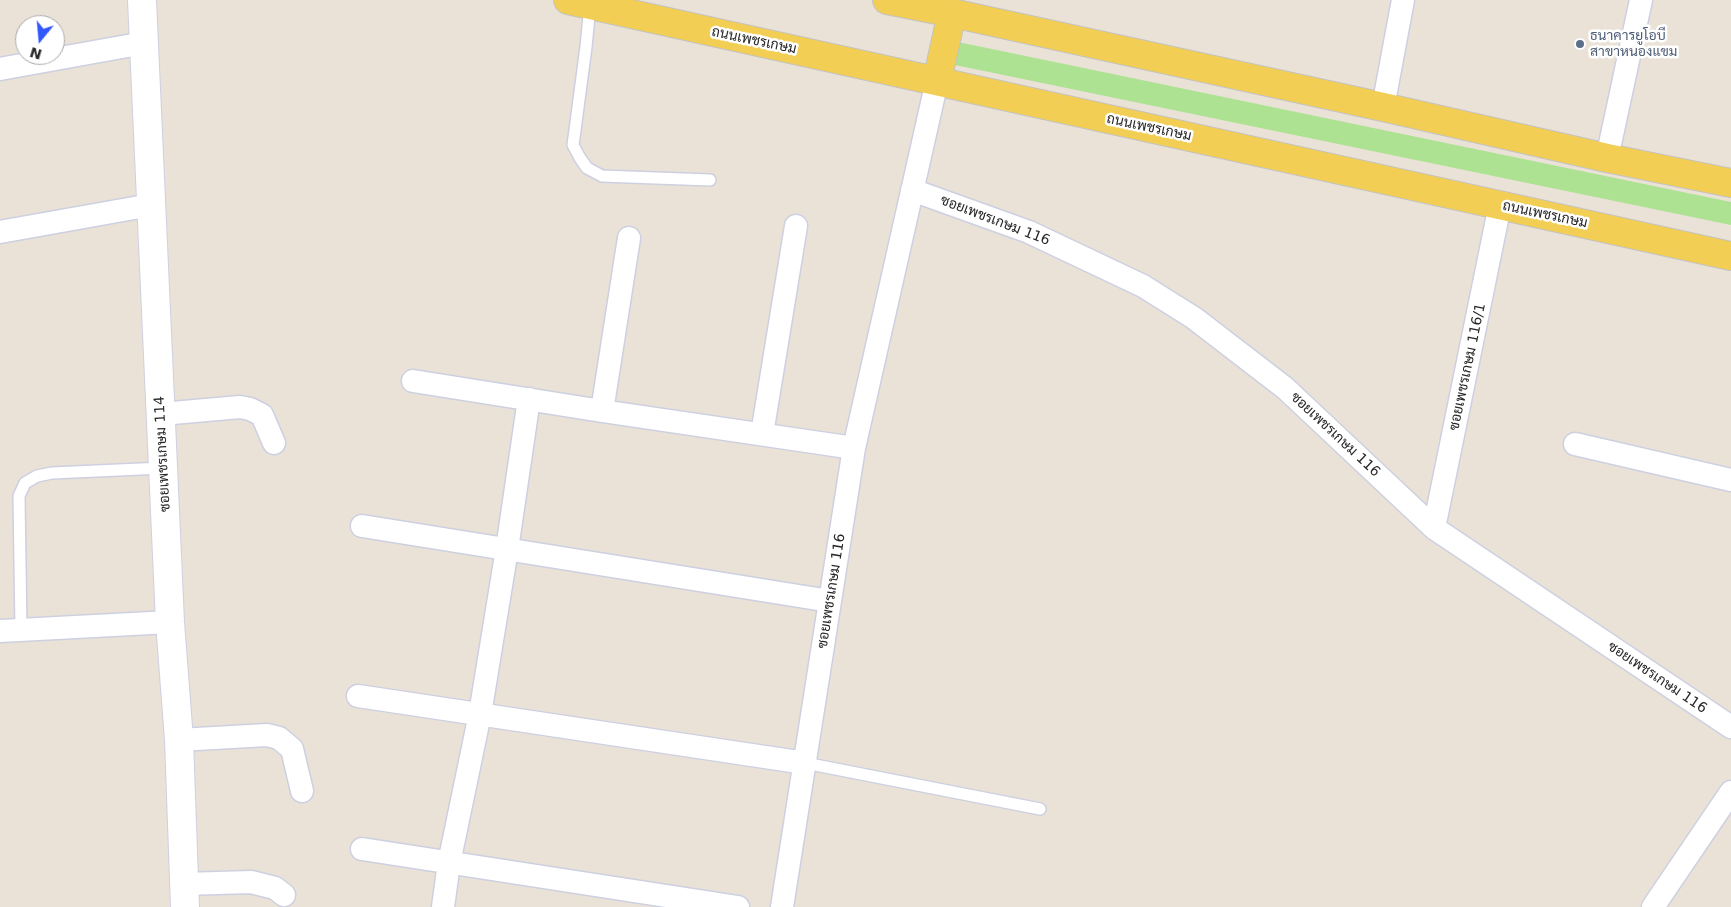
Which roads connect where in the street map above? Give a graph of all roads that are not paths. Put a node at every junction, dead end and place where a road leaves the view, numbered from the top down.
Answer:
1 (142, 0) edge
2 (887, 0) edge
3 (1403, 0) edge
4 (1641, 0) edge
5 (579, 2) edge
6 (953, 6) edge
7 (144, 43) junction
8 (0, 69) edge
9 (937, 81) junction
10 (1383, 107) junction
11 (1607, 158) junction
12 (710, 180) dead end
13 (1731, 183) edge
14 (912, 190) junction
15 (151, 205) junction
16 (1500, 205) junction
17 (796, 226) dead end
18 (0, 232) edge
19 (629, 238) dead end
20 (1731, 256) edge
21 (413, 381) dead end
22 (529, 399) junction
23 (602, 411) junction
24 (161, 414) junction
25 (762, 434) junction
26 (274, 443) dead end
27 (1575, 444) dead end
28 (854, 448) junction
29 (163, 468) junction
30 (1731, 480) edge
31 (362, 526) dead end
32 (1434, 528) junction
33 (507, 549) junction
34 (830, 601) junction
35 (170, 622) junction
36 (11, 630) edge
37 (358, 696) dead end
38 (480, 714) junction
39 (1731, 727) edge
40 (178, 740) junction
41 (805, 763) junction
42 (302, 791) dead end
43 (1731, 792) edge
44 (1040, 810) dead end
45 (362, 849) dead end
46 (450, 863) junction
47 (284, 895) dead end
48 (184, 896) edge
49 (443, 907) edge
50 (738, 907) edge
51 (782, 907) edge
52 (1653, 907) edge

1 - 7 street, ซอยเพชรเกษม 114
2 - 6 main road
3 - 10 street
4 - 11 street
5 - 9 main road, ถนนเพชรเกษม
5 - 12 lane
6 - 9 main road
6 - 10 main road
7 - 8 street
7 - 15 street, ซอยเพชรเกษม 114
9 - 14 street, ซอยเพชรเกษม 116
9 - 16 main road, ถนนเพชรเกษม
10 - 11 main road
11 - 13 main road
14 - 28 street, ซอยเพชรเกษม 116
14 - 32 street, ซอยเพชรเกษม 116
15 - 18 street
15 - 24 street, ซอยเพชรเกษม 114
16 - 20 main road, ถนนเพชรเกษม
16 - 32 street, ซอยเพชรเกษม 116/1
17 - 25 street
19 - 23 street
21 - 22 street
22 - 23 street
22 - 33 street
23 - 25 street
24 - 26 street
24 - 29 street, ซอยเพชรเกษม 114
25 - 28 street
27 - 30 street
28 - 34 street, ซอยเพชรเกษม 116
29 - 35 street, ซอยเพชรเกษม 114
29 - 36 lane
31 - 33 street
32 - 39 street, ซอยเพชรเกษม 116
33 - 34 street
33 - 38 street
34 - 41 street, ซอยเพชรเกษม 116
35 - 36 street
35 - 40 street, ซอยเพชรเกษม 114
37 - 38 street
38 - 41 street
38 - 46 street
40 - 42 street
40 - 48 street, ซอยเพชรเกษม 114
41 - 44 lane
41 - 51 street, ซอยเพชรเกษม 116
43 - 52 street
45 - 46 street
46 - 49 street
46 - 50 street
47 - 48 street

